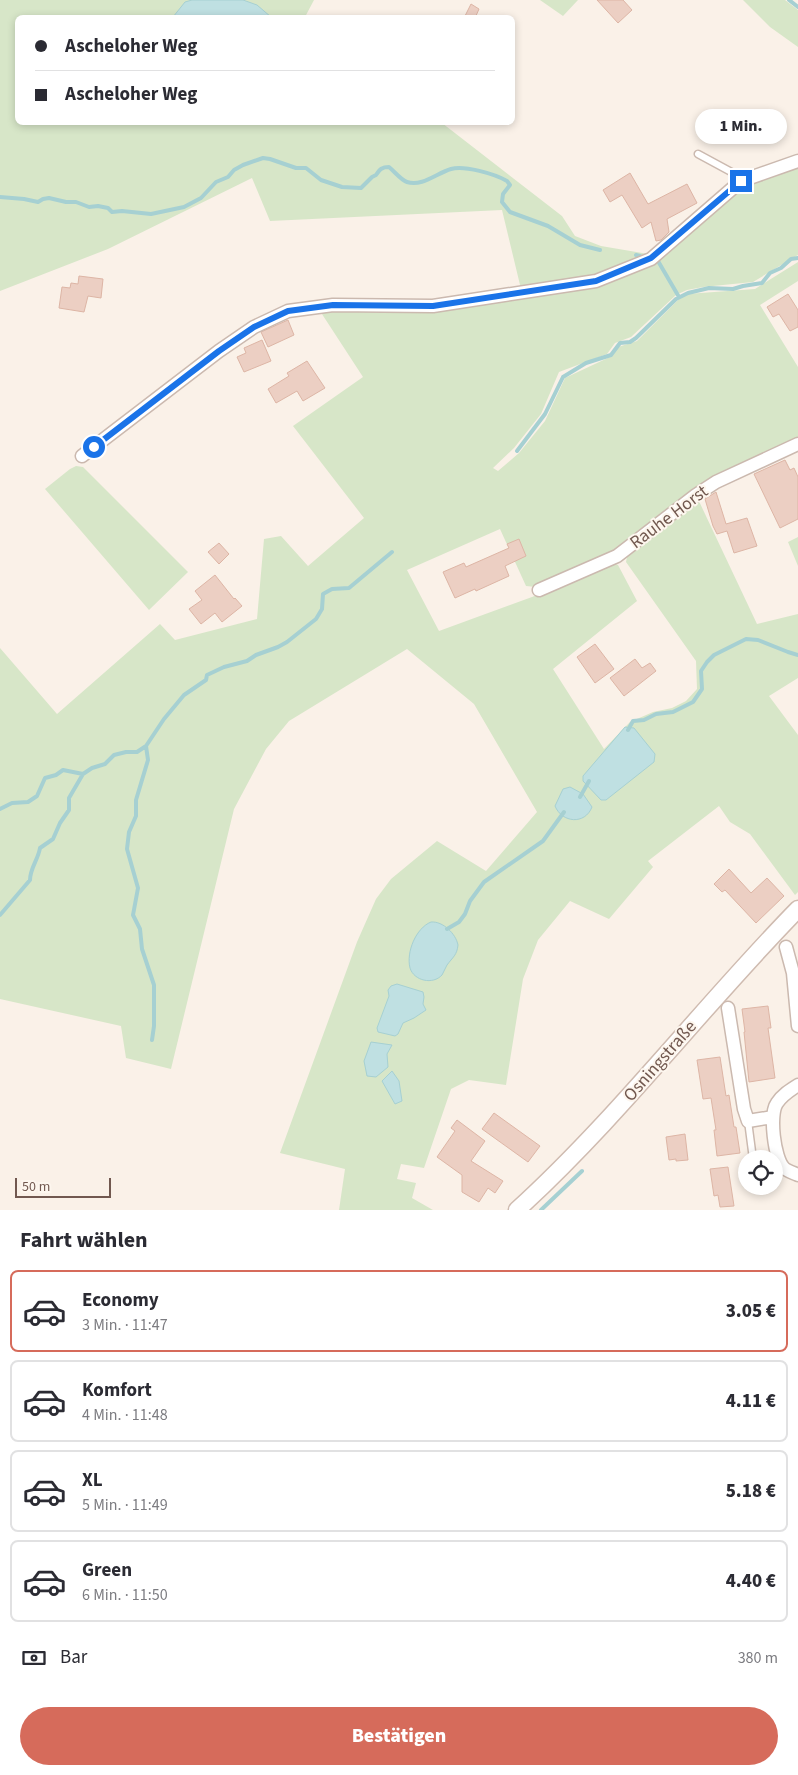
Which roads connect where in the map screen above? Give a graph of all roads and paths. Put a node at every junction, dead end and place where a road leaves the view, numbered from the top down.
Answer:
1 (698, 154) dead end
2 (798, 162) edge
3 (741, 181) junction
4 (798, 444) edge
5 (82, 456) dead end
6 (540, 590) dead end
7 (798, 909) edge
8 (786, 947) dead end
9 (728, 1008) dead end
10 (798, 1026) edge
11 (798, 1085) edge
12 (773, 1116) junction
13 (748, 1121) junction
14 (752, 1150) edge
15 (777, 1150) edge
16 (783, 1171) edge
17 (798, 1175) edge
18 (517, 1210) edge

1 - 3 lane
2 - 3 street
3 - 5 street
4 - 6 street, Rauhe Horst
7 - 18 street, Osningstraße
8 - 10 street
9 - 13 street
11 - 12 street
12 - 13 street
12 - 15 street
13 - 14 lane
16 - 17 street

